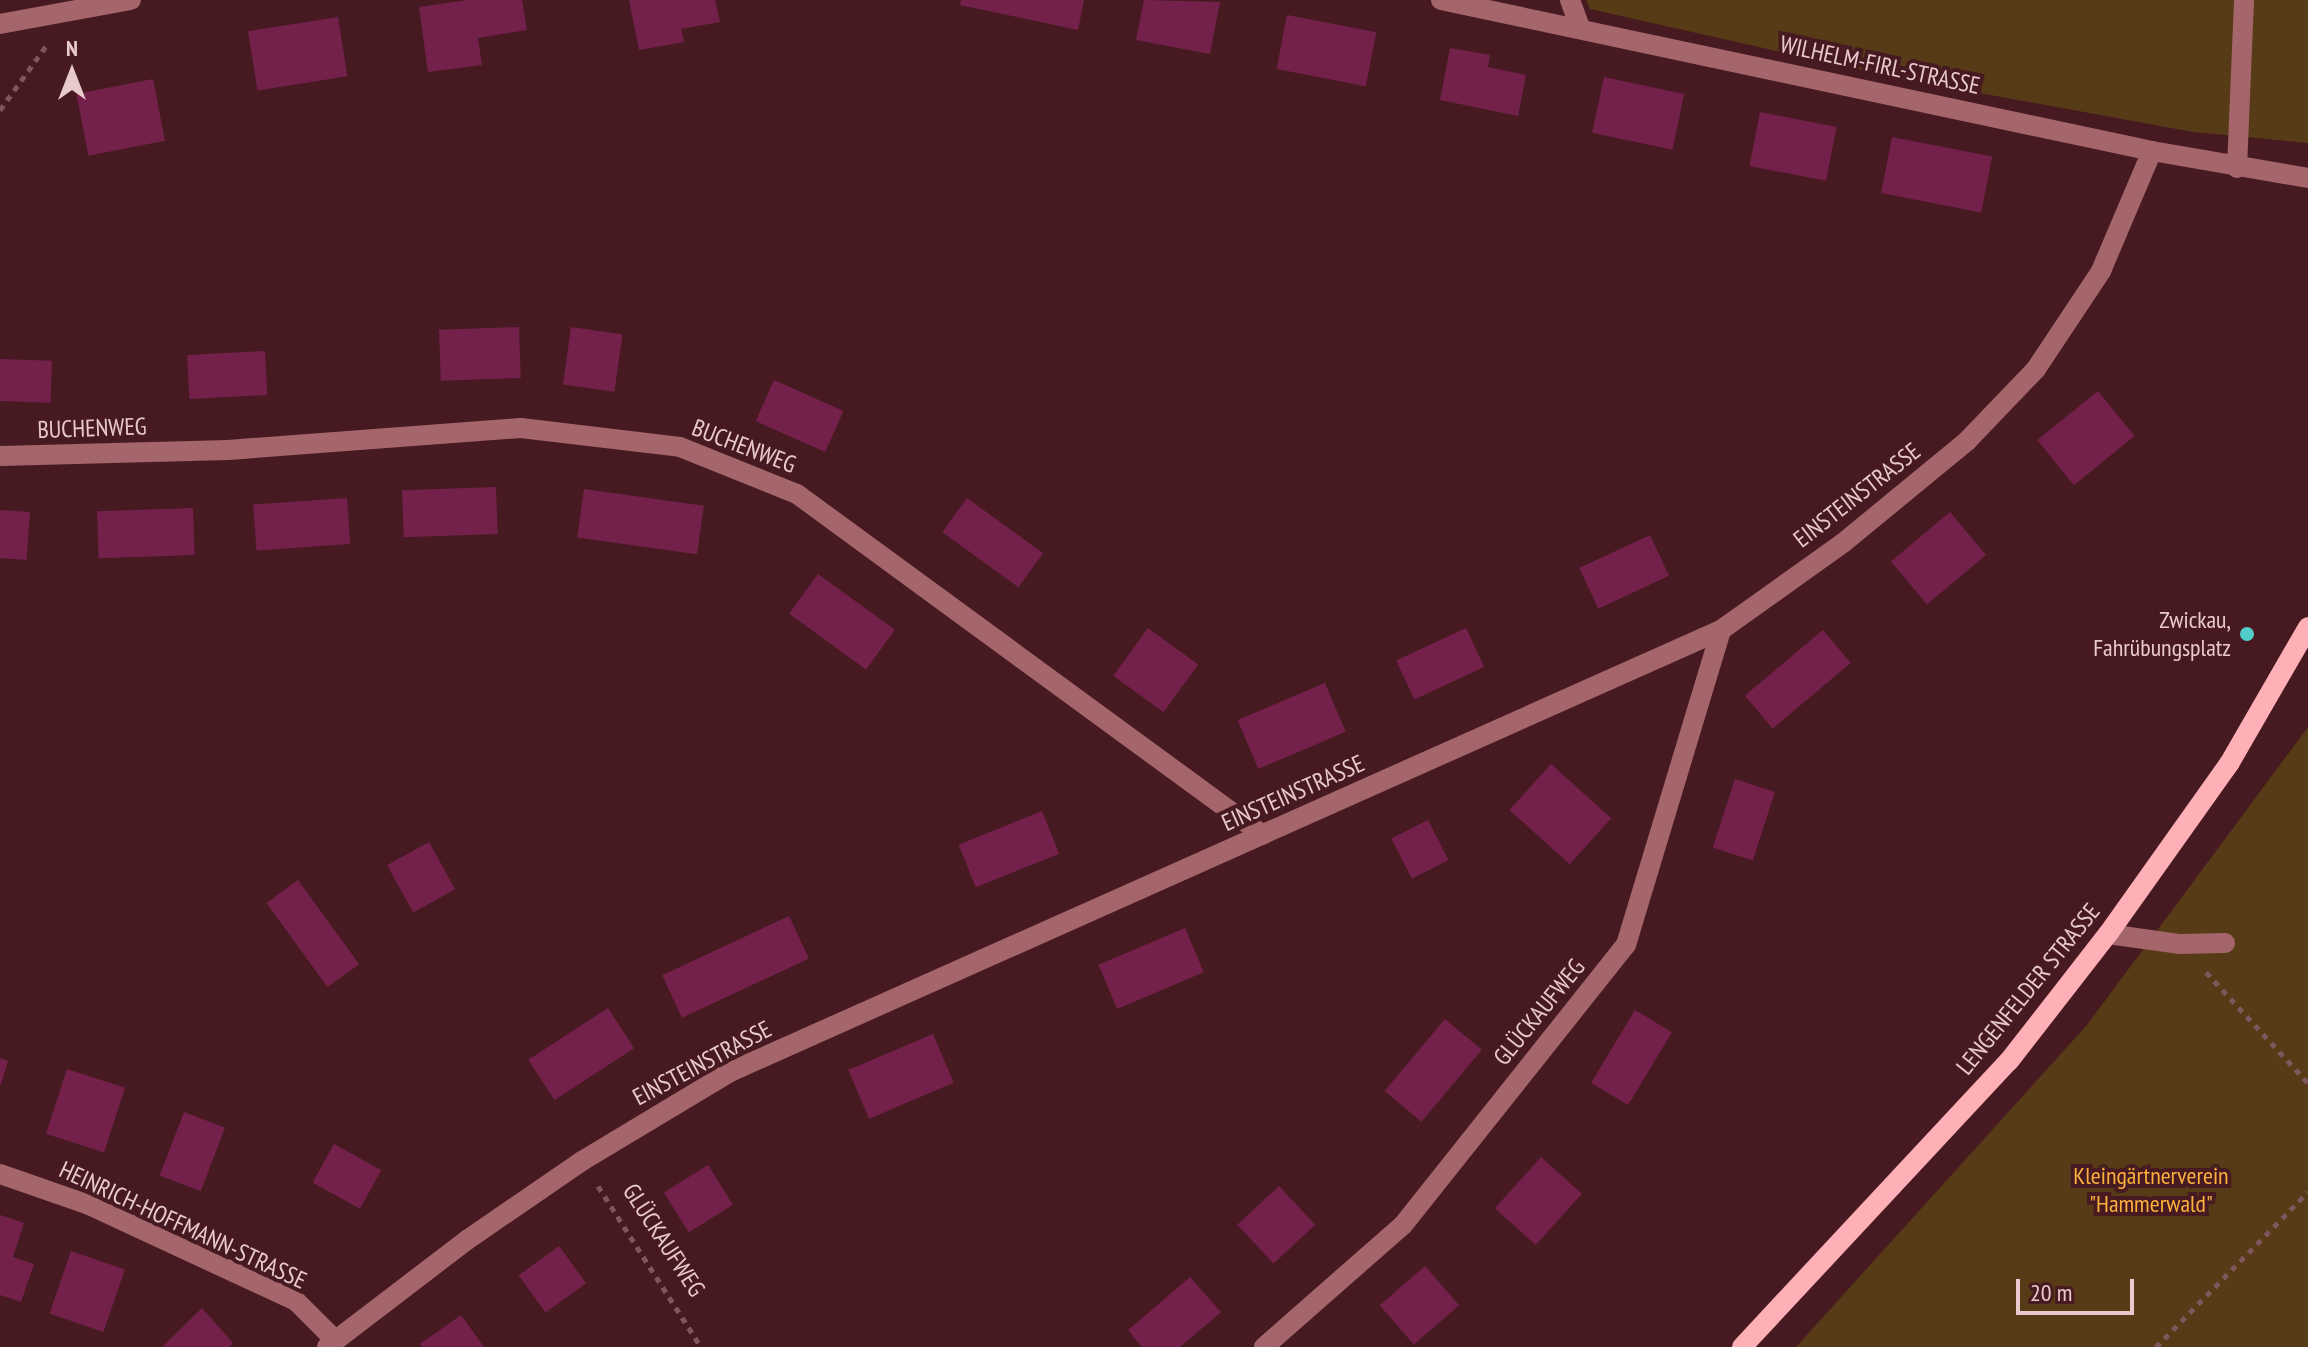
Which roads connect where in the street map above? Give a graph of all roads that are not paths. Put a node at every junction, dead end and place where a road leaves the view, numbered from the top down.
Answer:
1 (131, 0) edge
2 (1441, 0) edge
3 (1570, 0) edge
4 (2244, 0) edge
5 (0, 24) edge
6 (1580, 27) junction
7 (2152, 151) junction
8 (2237, 168) junction
9 (2308, 178) edge
10 (0, 456) edge
11 (2308, 627) edge
12 (1721, 630) junction
13 (1263, 835) junction
14 (2108, 934) junction
15 (2225, 943) dead end
16 (0, 1174) edge
17 (331, 1343) edge
18 (1264, 1347) edge
19 (1742, 1347) edge

1 - 5 street
2 - 6 street, WILHELM-FIRL-STRASSE
3 - 6 street
4 - 8 street
6 - 7 street, WILHELM-FIRL-STRASSE
7 - 8 street, WILHELM-FIRL-STRASSE
7 - 12 street, EINSTEINSTRASSE
8 - 9 street, WILHELM-FIRL-STRASSE
10 - 13 street, BUCHENWEG
11 - 14 main road, LENGENFELDER STRASSE
12 - 13 street, EINSTEINSTRASSE
12 - 18 street, GLÜCKAUFWEG
13 - 17 street, EINSTEINSTRASSE
14 - 15 street
14 - 19 main road, LENGENFELDER STRASSE
16 - 17 street, HEINRICH-HOFFMANN-STRASSE

